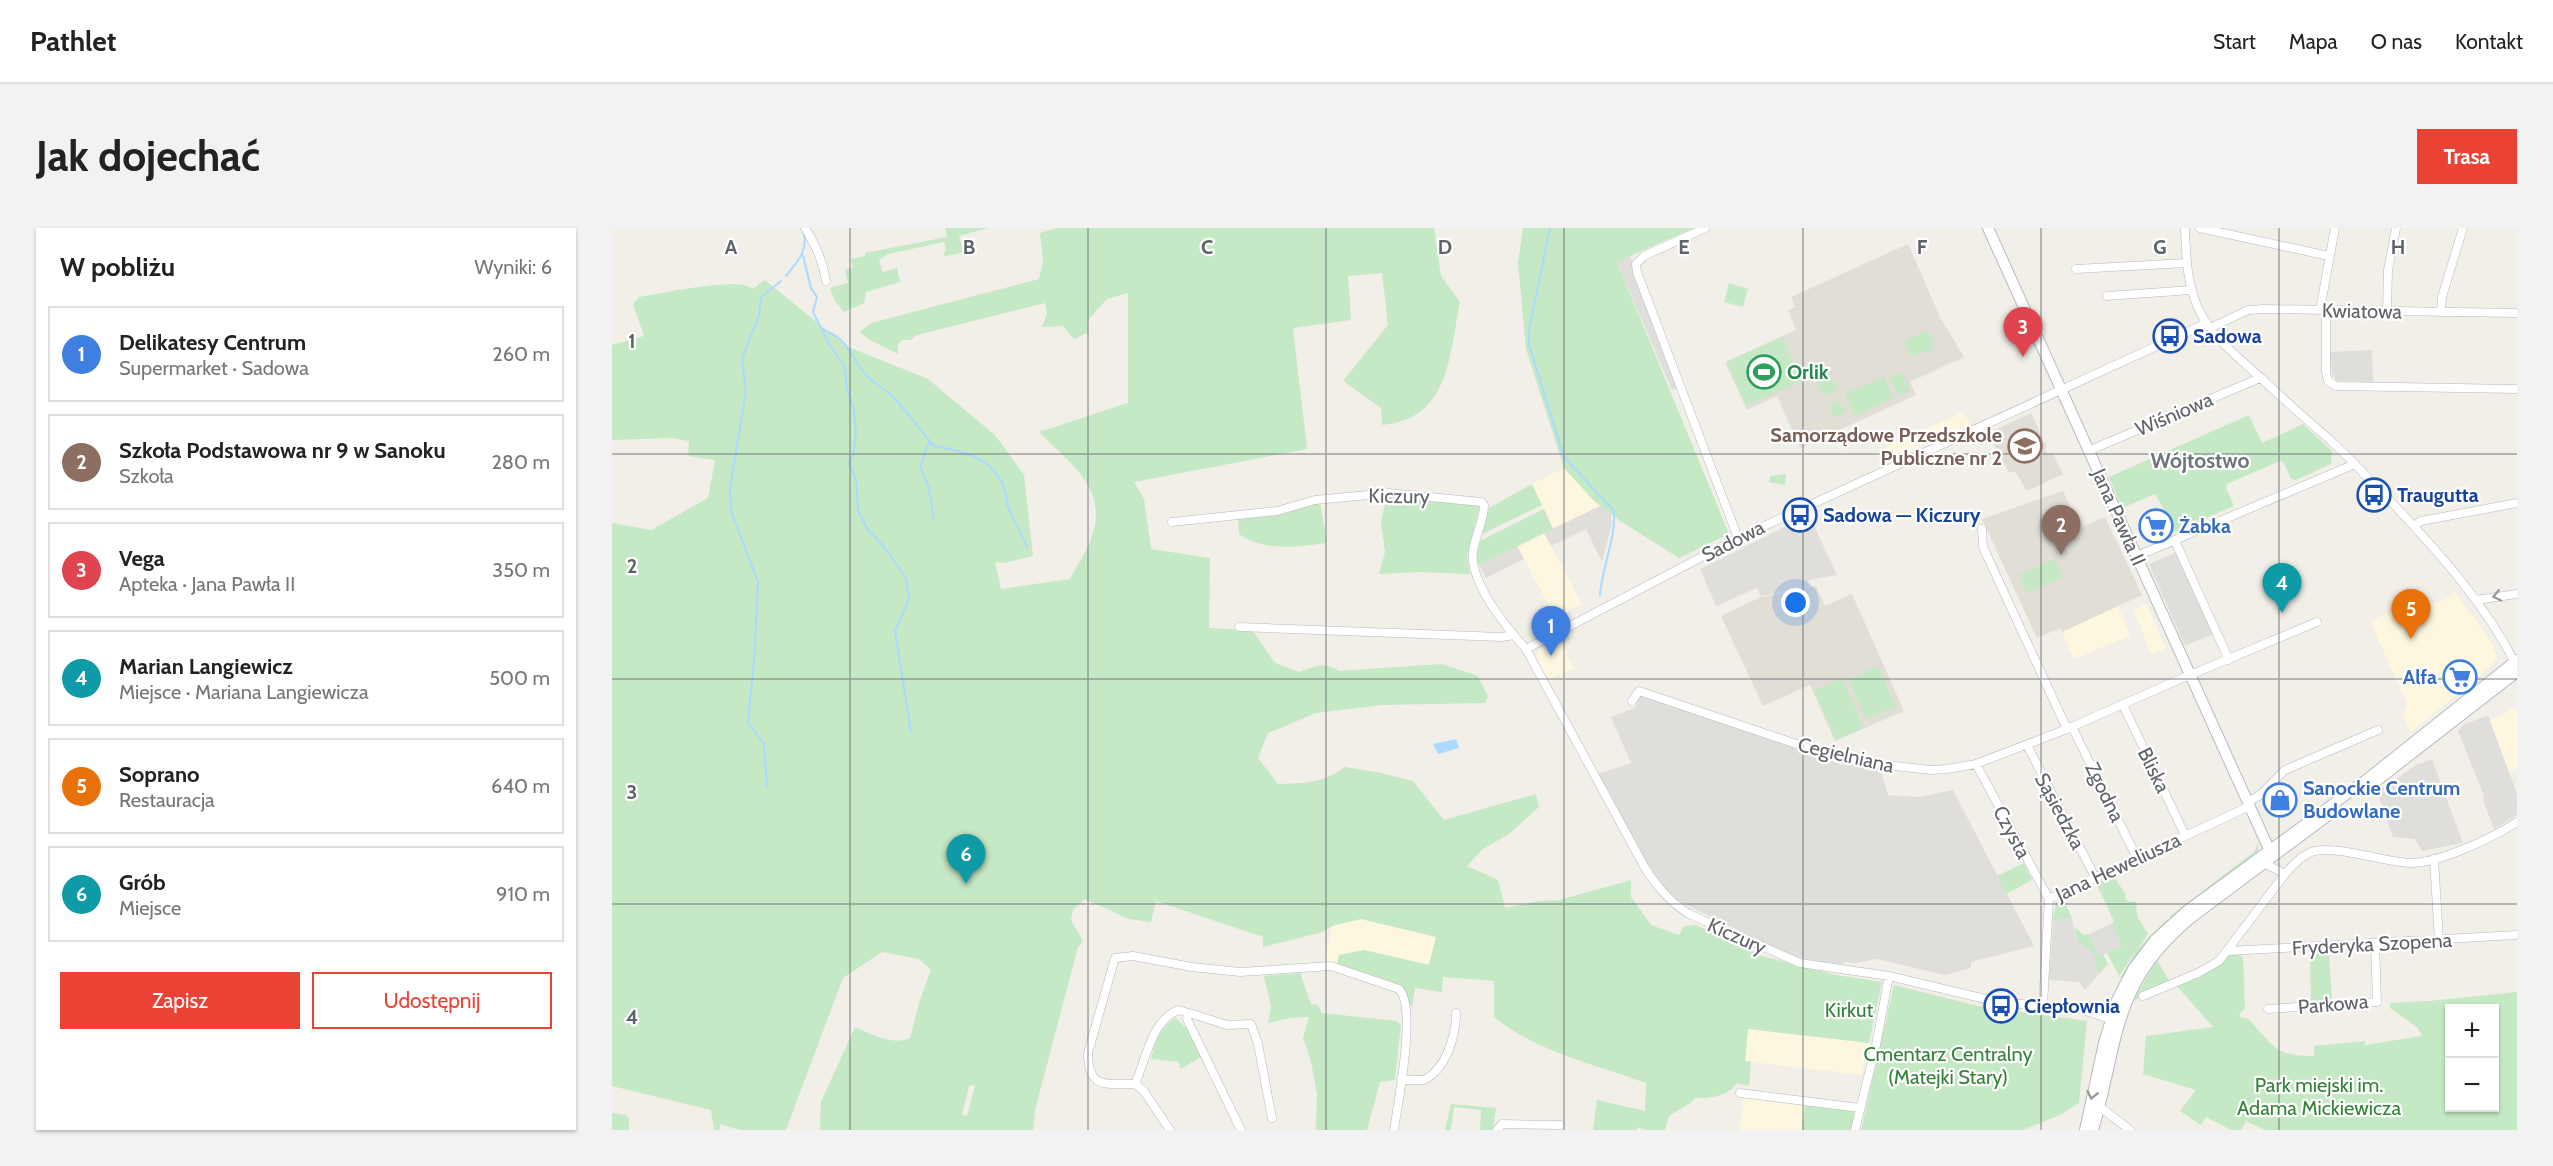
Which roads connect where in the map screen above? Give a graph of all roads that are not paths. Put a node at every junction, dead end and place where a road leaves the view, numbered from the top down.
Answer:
1 (805, 228) edge
2 (1705, 228) edge
3 (1988, 228) edge
4 (2185, 228) edge
5 (2200, 228) edge
6 (2335, 228) edge
7 (2396, 228) edge
8 (2463, 228) edge
9 (2329, 256) junction
10 (2186, 263) junction
11 (2076, 270) dead end
12 (826, 281) dead end
13 (2191, 290) junction
14 (2107, 296) dead end
15 (2323, 310) junction
16 (2387, 311) junction
17 (2441, 312) junction
18 (2517, 313) edge
19 (2209, 326) junction
20 (2260, 378) junction
21 (2517, 389) edge
22 (2061, 390) junction
23 (2088, 450) junction
24 (2355, 464) junction
25 (2517, 503) edge
26 (1173, 522) dead end
27 (2414, 526) junction
28 (1982, 529) dead end
29 (1738, 538) junction
30 (2175, 541) junction
31 (2137, 556) junction
32 (2517, 594) edge
33 (2476, 600) junction
34 (2317, 622) dead end
35 (1239, 627) dead end
36 (1514, 635) junction
37 (1526, 649) junction
38 (2229, 660) junction
39 (2516, 665) edge
40 (2190, 676) junction
41 (1632, 701) dead end
42 (2123, 705) junction
43 (2070, 728) junction
44 (2378, 730) dead end
45 (2027, 745) junction
46 (1976, 764) junction
47 (2249, 804) junction
48 (2517, 822) edge
49 (2185, 835) junction
50 (2274, 849) junction
51 (2137, 858) junction
52 (2434, 859) junction
53 (2264, 863) junction
54 (2285, 874) junction
55 (2094, 877) junction
56 (2049, 899) junction
57 (2517, 936) edge
58 (2439, 941) junction
59 (2375, 944) junction
60 (2228, 951) junction
61 (1888, 976) junction
62 (2143, 996) dead end
63 (2043, 1005) junction
64 (2268, 1009) dead end
65 (1189, 1013) junction
66 (1456, 1013) dead end
67 (2110, 1019) junction
68 (2115, 1038) junction
69 (1401, 1080) junction
70 (1136, 1084) junction
71 (1740, 1094) dead end
72 (2100, 1107) junction
73 (1860, 1108) junction
74 (1272, 1118) dead end
75 (1560, 1125) dead end
76 (1170, 1130) edge
77 (1241, 1130) edge
78 (1394, 1130) edge
79 (1497, 1130) edge
80 (1855, 1130) edge
81 (2085, 1130) edge
82 (2093, 1130) edge
83 (2130, 1130) edge

1 - 12 street
2 - 29 street
3 - 22 main road, Jana Pawła II
4 - 10 street
5 - 9 street
6 - 9 street
7 - 16 street
8 - 17 street
9 - 15 street
10 - 11 street
10 - 13 street
13 - 14 street
13 - 19 street
15 - 16 street, Kwiatowa
15 - 19 street, Kwiatowa
15 - 21 street
16 - 17 street, Kwiatowa
17 - 18 street, Kwiatowa
19 - 20 street
19 - 22 street, Sadowa
20 - 23 street, Wiśniowa
20 - 24 street
22 - 23 main road, Jana Pawła II
22 - 29 street, Sadowa
23 - 31 main road, Jana Pawła II
24 - 27 street
24 - 30 street
25 - 27 street
26 - 36 street, Kiczury
27 - 33 street
28 - 43 street
29 - 37 street, Sadowa
30 - 31 street
30 - 38 street
31 - 40 main road, Jana Pawła II
32 -> 33 street
33 - 39 street
34 - 38 street, Cegielniana
35 - 36 street
36 - 37 street, Kiczury
37 - 61 street, Kiczury
38 - 40 street, Cegielniana
39 - 50 main road
40 - 42 street, Cegielniana
40 - 47 main road, Jana Pawła II
41 - 46 street, Cegielniana
42 - 43 street, Cegielniana
42 - 49 street, Bliska
43 - 45 street, Cegielniana
43 - 51 street, Zgodna
44 - 47 street, Jana Heweliusza
45 - 46 street, Cegielniana
45 - 55 street, Sąsiedzka
46 - 56 street, Czysta
47 - 49 street, Jana Heweliusza
47 - 50 main road, Jana Pawła II
48 - 52 street
49 - 51 street, Jana Heweliusza
50 - 53 main road
50 - 67 main road
51 - 55 street, Jana Heweliusza
52 - 54 street
52 - 58 street
53 - 54 street
53 - 68 main road
54 - 60 street
55 - 56 street, Jana Heweliusza
56 - 63 street, Jana Heweliusza
57 - 58 street, Fryderyka Szopena
58 - 59 street, Fryderyka Szopena
59 - 60 street, Fryderyka Szopena
59 - 64 street, Parkowa
60 - 62 street
61 - 63 street, Kiczury
61 - 73 street
63 - 67 street, Kiczury
65 - 70 street
65 - 74 street
65 - 77 street
66 - 69 street
67 - 68 street
67 -> 81 main road
68 - 72 main road
69 - 70 street
69 - 78 street
70 - 76 street
71 - 73 street
72 - 82 main road
72 - 83 street
73 - 80 street
75 - 79 street

